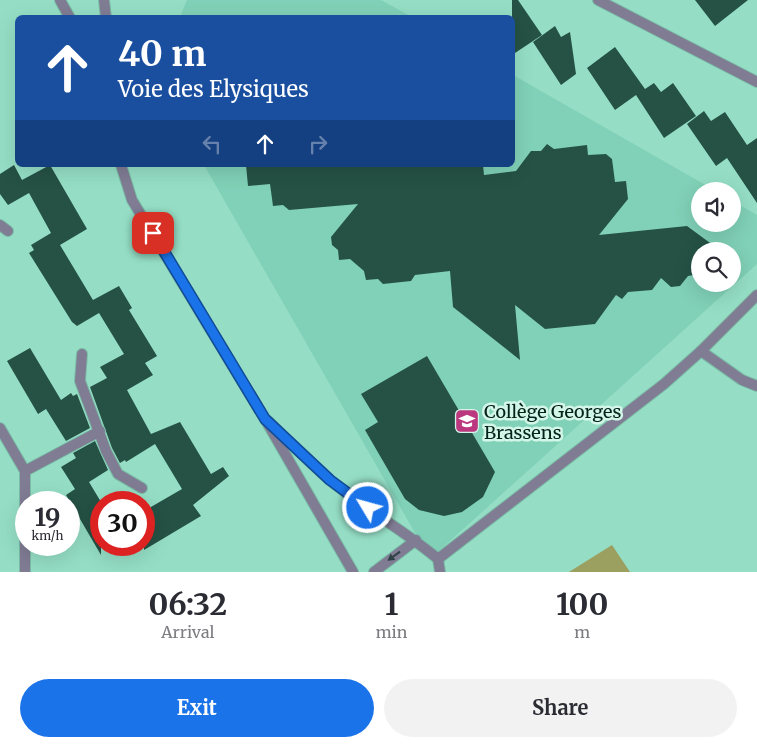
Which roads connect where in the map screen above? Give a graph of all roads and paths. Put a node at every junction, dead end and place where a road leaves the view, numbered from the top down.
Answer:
1 (60, 0) edge
2 (104, 0) edge
3 (598, 0) edge
4 (68, 15) edge
5 (106, 15) edge
6 (757, 82) edge
7 (122, 167) edge
8 (757, 295) edge
9 (701, 352) junction
10 (82, 354) dead end
11 (757, 386) edge
12 (265, 419) junction
13 (0, 428) edge
14 (100, 431) junction
15 (25, 471) junction
16 (142, 488) dead end
17 (416, 540) junction
18 (438, 560) junction
19 (25, 572) edge
20 (353, 572) edge
21 (374, 572) edge
22 (440, 572) edge

1 - 4 street
2 - 5 street
3 - 6 street
7 - 12 street
8 - 9 street
9 - 11 street
9 - 18 street
10 - 14 street
12 - 17 street
12 - 20 street
13 - 15 street
14 - 15 street
14 - 16 street
15 - 19 street
17 - 18 street
17 -> 21 street
18 - 22 street

